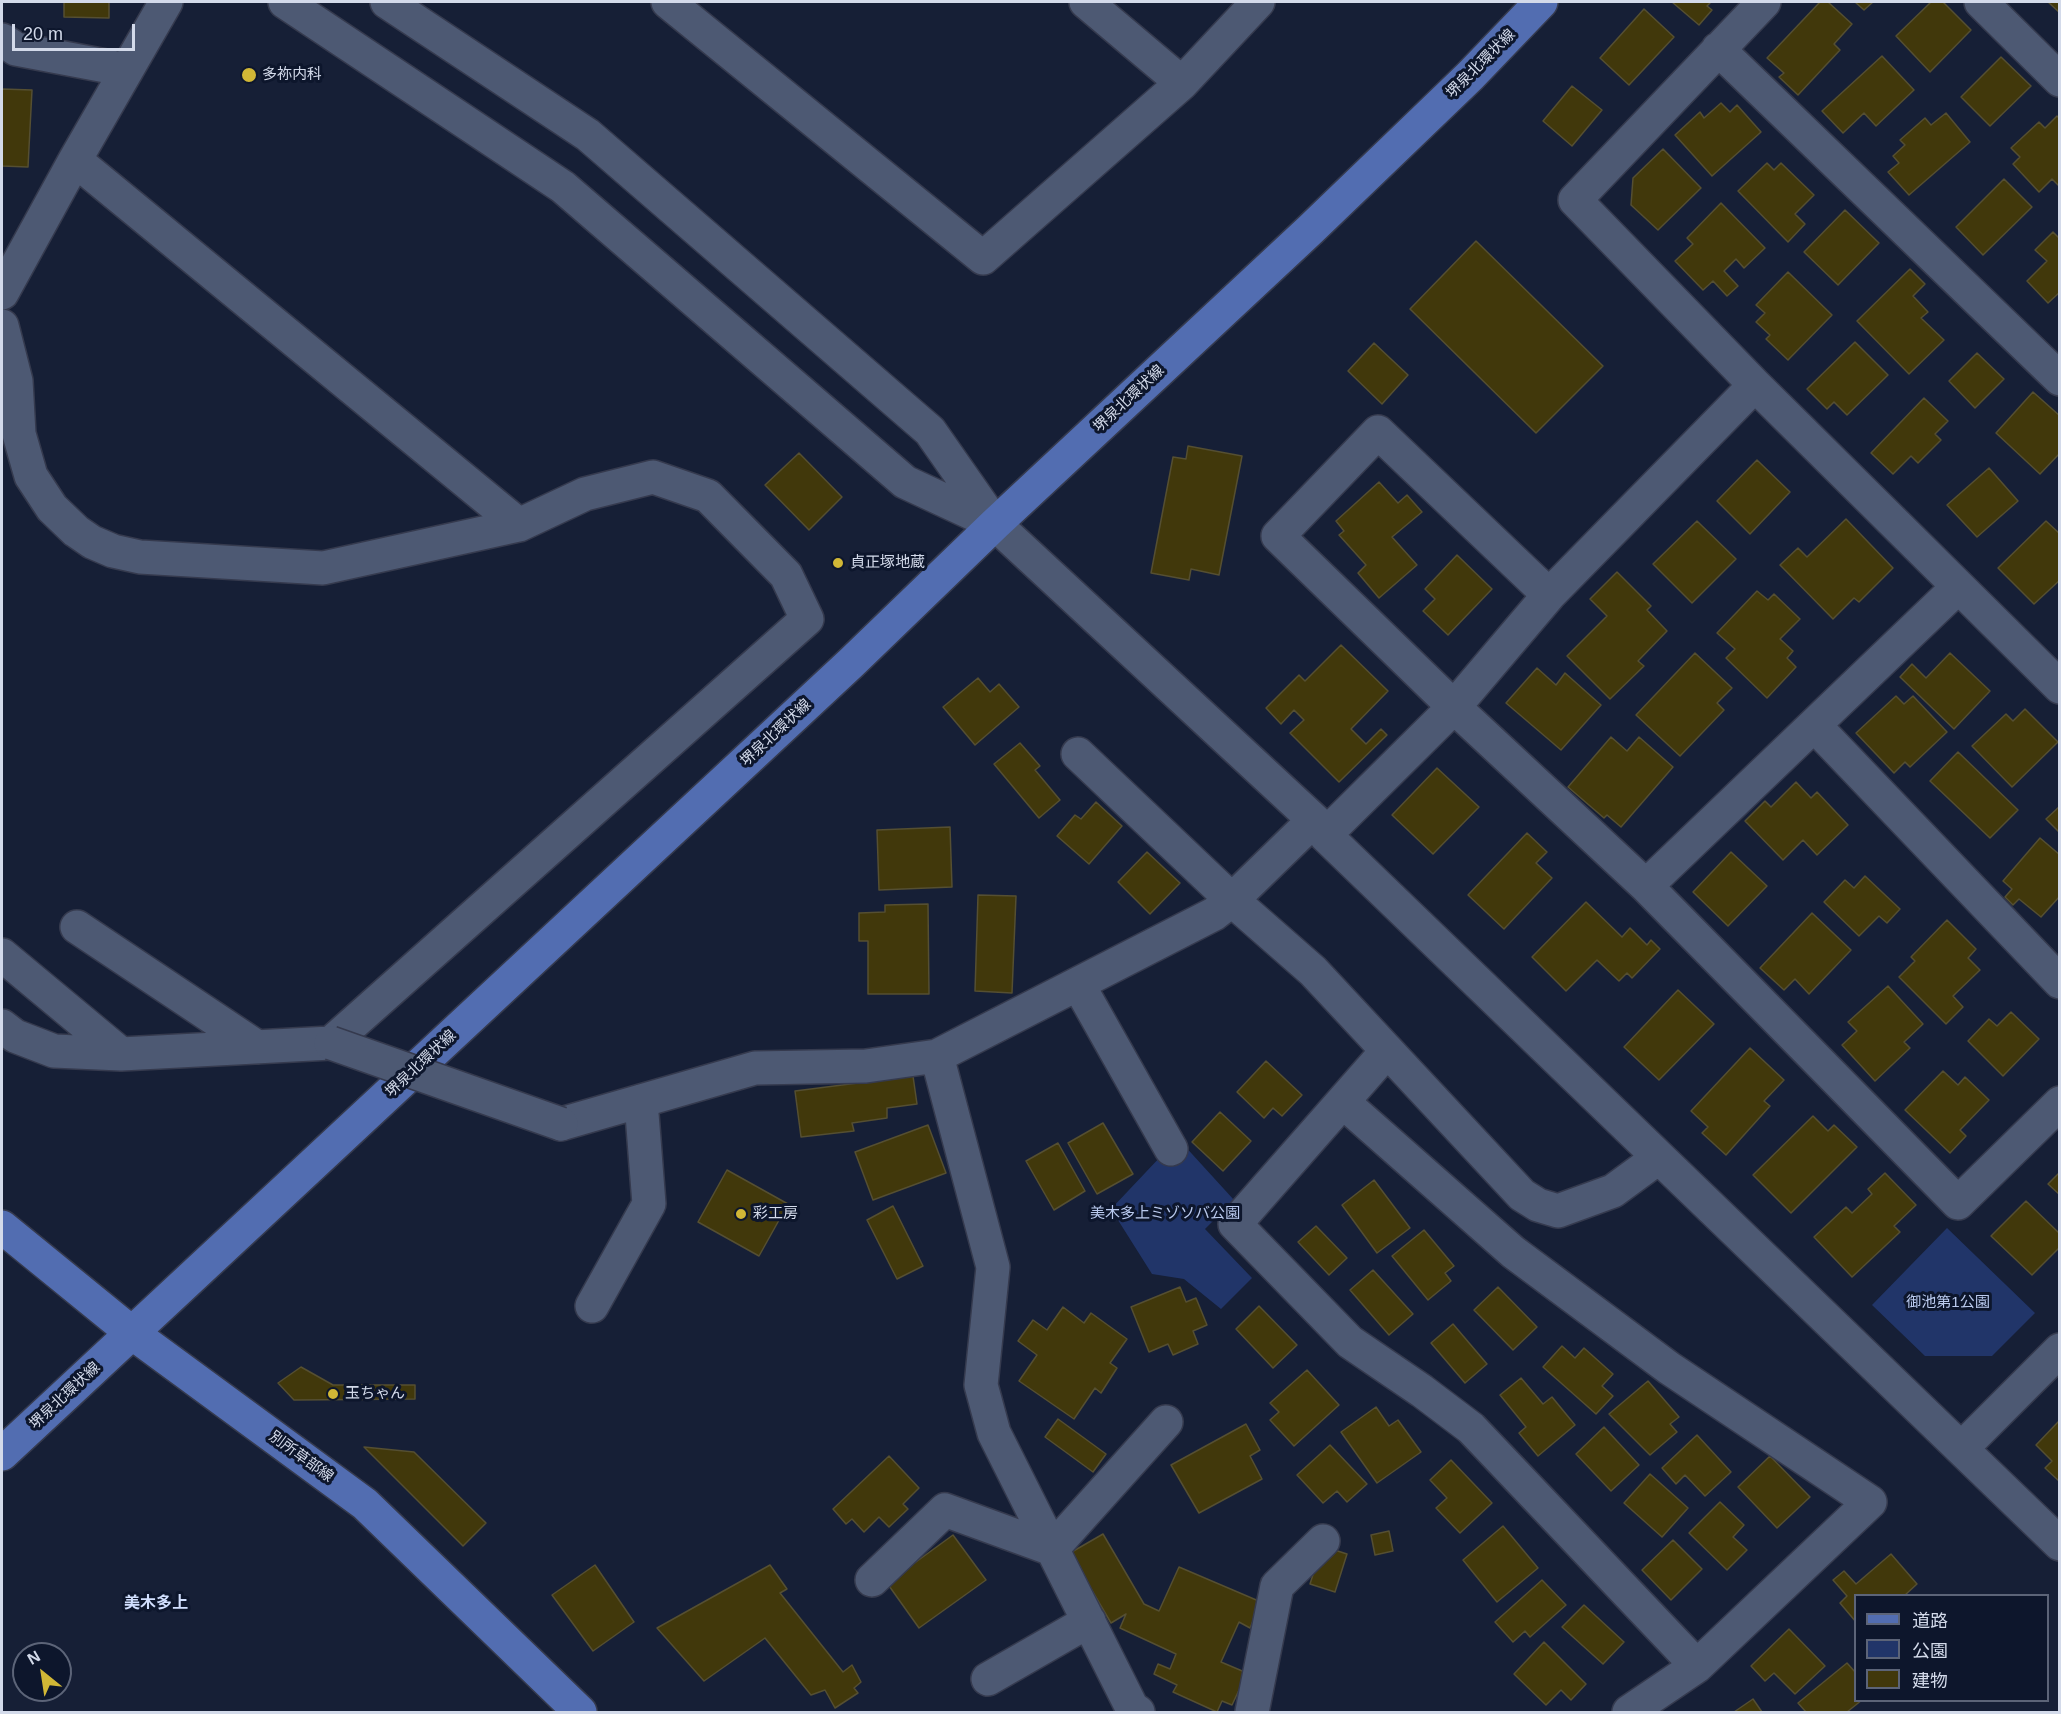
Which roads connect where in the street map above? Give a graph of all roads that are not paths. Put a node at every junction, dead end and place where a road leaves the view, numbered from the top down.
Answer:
1 (166, 2) edge
2 (285, 2) edge
3 (387, 2) edge
4 (668, 2) edge
5 (1086, 2) edge
6 (1258, 2) edge
7 (1541, 2) edge
8 (1764, 2) edge
9 (1981, 2) edge
10 (2, 40) edge
11 (1718, 50) junction
12 (127, 70) junction
13 (2060, 80) edge
14 (1182, 83) junction
15 (75, 160) junction
16 (2, 293) edge
17 (2, 326) edge
18 (2060, 379) edge
19 (1755, 386) junction
20 (995, 524) junction
21 (519, 525) junction
22 (1958, 587) junction
23 (1549, 595) junction
24 (2060, 687) edge
25 (1454, 707) junction
26 (1814, 725) junction
27 (1078, 754) dead end
28 (1319, 827) junction
29 (1646, 886) junction
30 (1232, 900) junction
31 (77, 927) dead end
32 (2, 955) edge
33 (2060, 982) edge
34 (1078, 984) junction
35 (2, 1026) edge
36 (331, 1042) junction
37 (257, 1047) junction
38 (1388, 1051) junction
39 (121, 1054) junction
40 (937, 1056) junction
41 (641, 1101) junction
42 (1343, 1102) junction
43 (2060, 1103) edge
44 (1171, 1149) dead end
45 (1658, 1158) junction
46 (2, 1227) edge
47 (592, 1306) dead end
48 (132, 1334) junction
49 (2060, 1350) edge
50 (1166, 1422) dead end
51 (1962, 1448) junction
52 (2, 1454) edge
53 (1323, 1540) dead end
54 (2060, 1545) edge
55 (1052, 1549) junction
56 (872, 1580) dead end
57 (1089, 1621) junction
58 (1697, 1666) junction
59 (988, 1679) dead end
60 (580, 1713) edge
61 (1138, 1713) edge
62 (1252, 1713) edge
63 (1629, 1713) edge

1 - 12 street
2 - 20 street
3 - 20 street
4 - 14 street
5 - 14 street
6 - 14 street
7 - 20 main road, 堺泉北環状線
8 - 11 street
9 - 13 street
10 - 12 street
11 - 18 street
11 - 19 street
12 - 15 street
15 - 16 street
15 - 21 street
17 - 21 street
19 - 22 street
19 - 23 street
20 - 28 street
20 - 48 main road, 堺泉北環状線
21 - 36 street
22 - 24 street
22 - 26 street
23 - 25 street
23 - 25 street
25 - 28 street
25 - 29 street
26 - 29 street
26 - 33 street
27 - 30 street
28 - 30 street
28 - 45 street
29 - 43 street
30 - 34 street
30 - 38 street
31 - 37 street
32 - 39 street
34 - 40 street
34 - 44 street
35 - 39 street
36 - 37 street
36 - 41 street, bridge
37 - 39 street
38 - 42 street
38 - 45 street
40 - 41 street
40 - 55 street
41 - 47 street
42 - 58 street
42 - 58 street
45 - 51 street
46 - 48 main road, 別所草部線
48 - 52 main road, 堺泉北環状線
48 - 60 main road, 別所草部線
49 - 51 street
50 - 55 street
51 - 54 street
53 - 62 street
55 - 56 street
55 - 57 street
57 - 59 street
57 - 61 street
58 - 63 street

